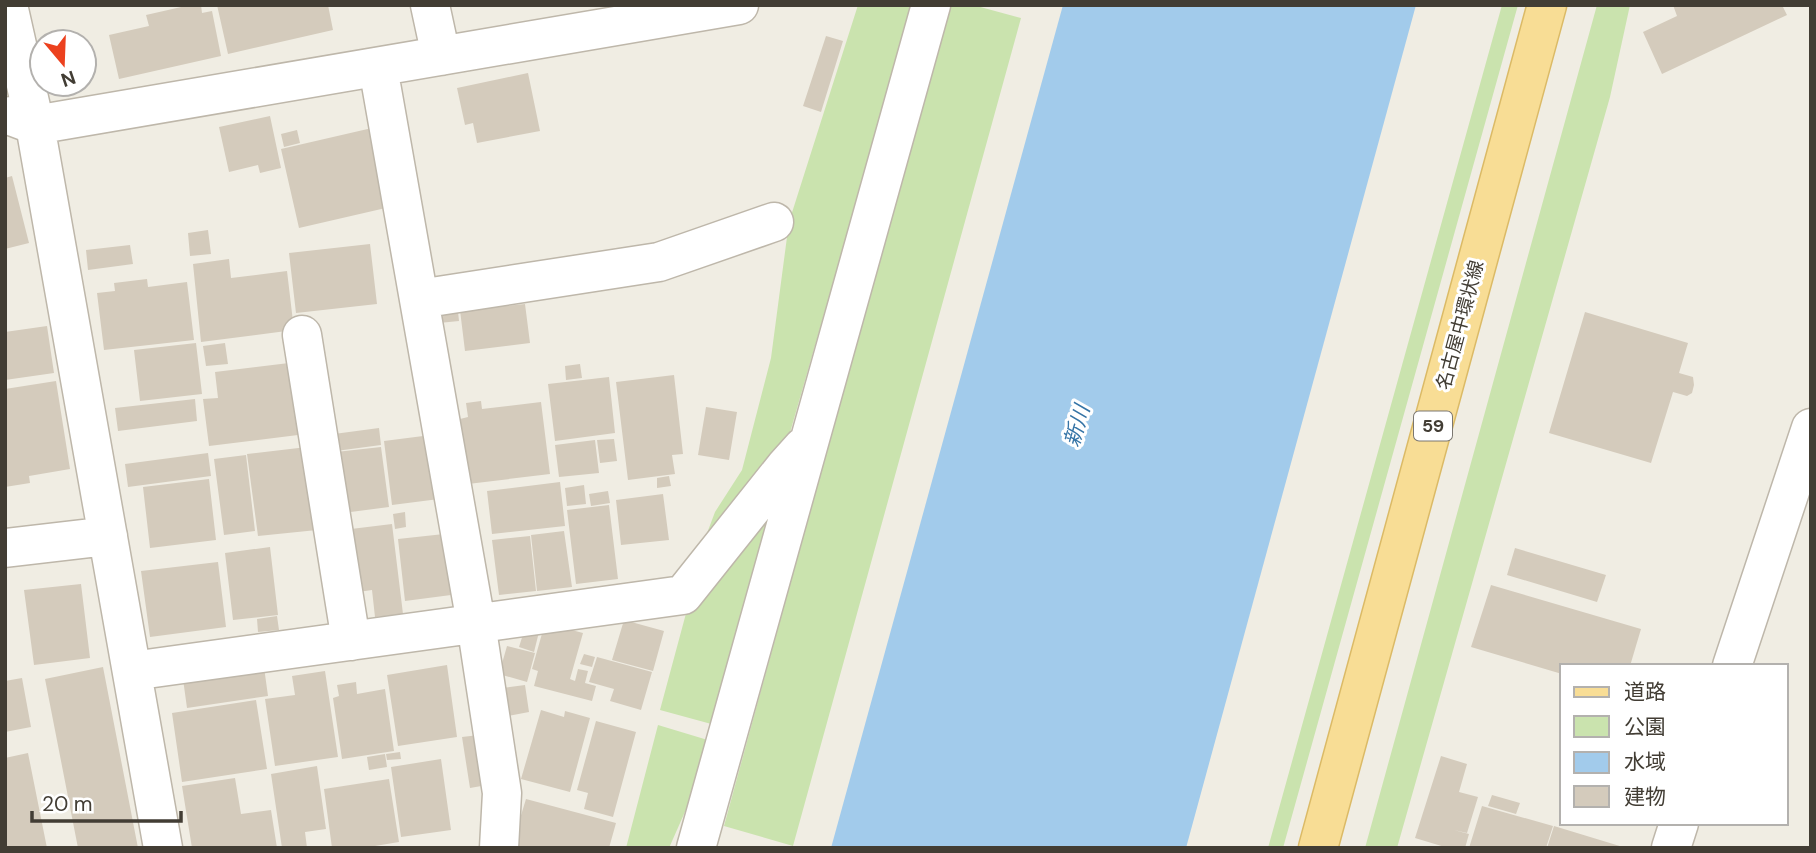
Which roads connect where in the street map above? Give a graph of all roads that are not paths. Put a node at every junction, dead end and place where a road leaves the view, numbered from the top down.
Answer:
1 (8, 5) edge
2 (430, 5) edge
3 (739, 5) edge
4 (931, 5) edge
5 (1547, 5) edge
6 (441, 56) junction
7 (378, 66) junction
8 (20, 119) edge
9 (774, 222) dead end
10 (419, 299) junction
11 (302, 335) dead end
12 (1811, 428) edge
13 (810, 440) junction
14 (108, 536) junction
15 (5, 548) edge
16 (476, 623) junction
17 (351, 641) junction
18 (1733, 664) edge
19 (132, 671) junction
20 (715, 779) junction
21 (1678, 825) edge
22 (163, 848) edge
23 (499, 848) edge
24 (683, 848) edge
25 (696, 848) edge
26 (1318, 848) edge
27 (1671, 848) edge

1 - 8 street
2 - 6 street
3 - 6 street
4 - 13 street
5 - 26 main road, 名古屋中環状線 / 59
6 - 7 street
7 - 8 street
7 - 10 street
8 - 14 street
9 - 10 street
10 - 16 street
11 - 17 street
12 - 18 street
13 - 16 street
13 - 20 street
14 - 15 street
14 - 19 street
16 - 17 street
16 - 23 street
17 - 19 street
19 - 22 street
20 - 24 street
20 - 25 street
21 - 27 street

